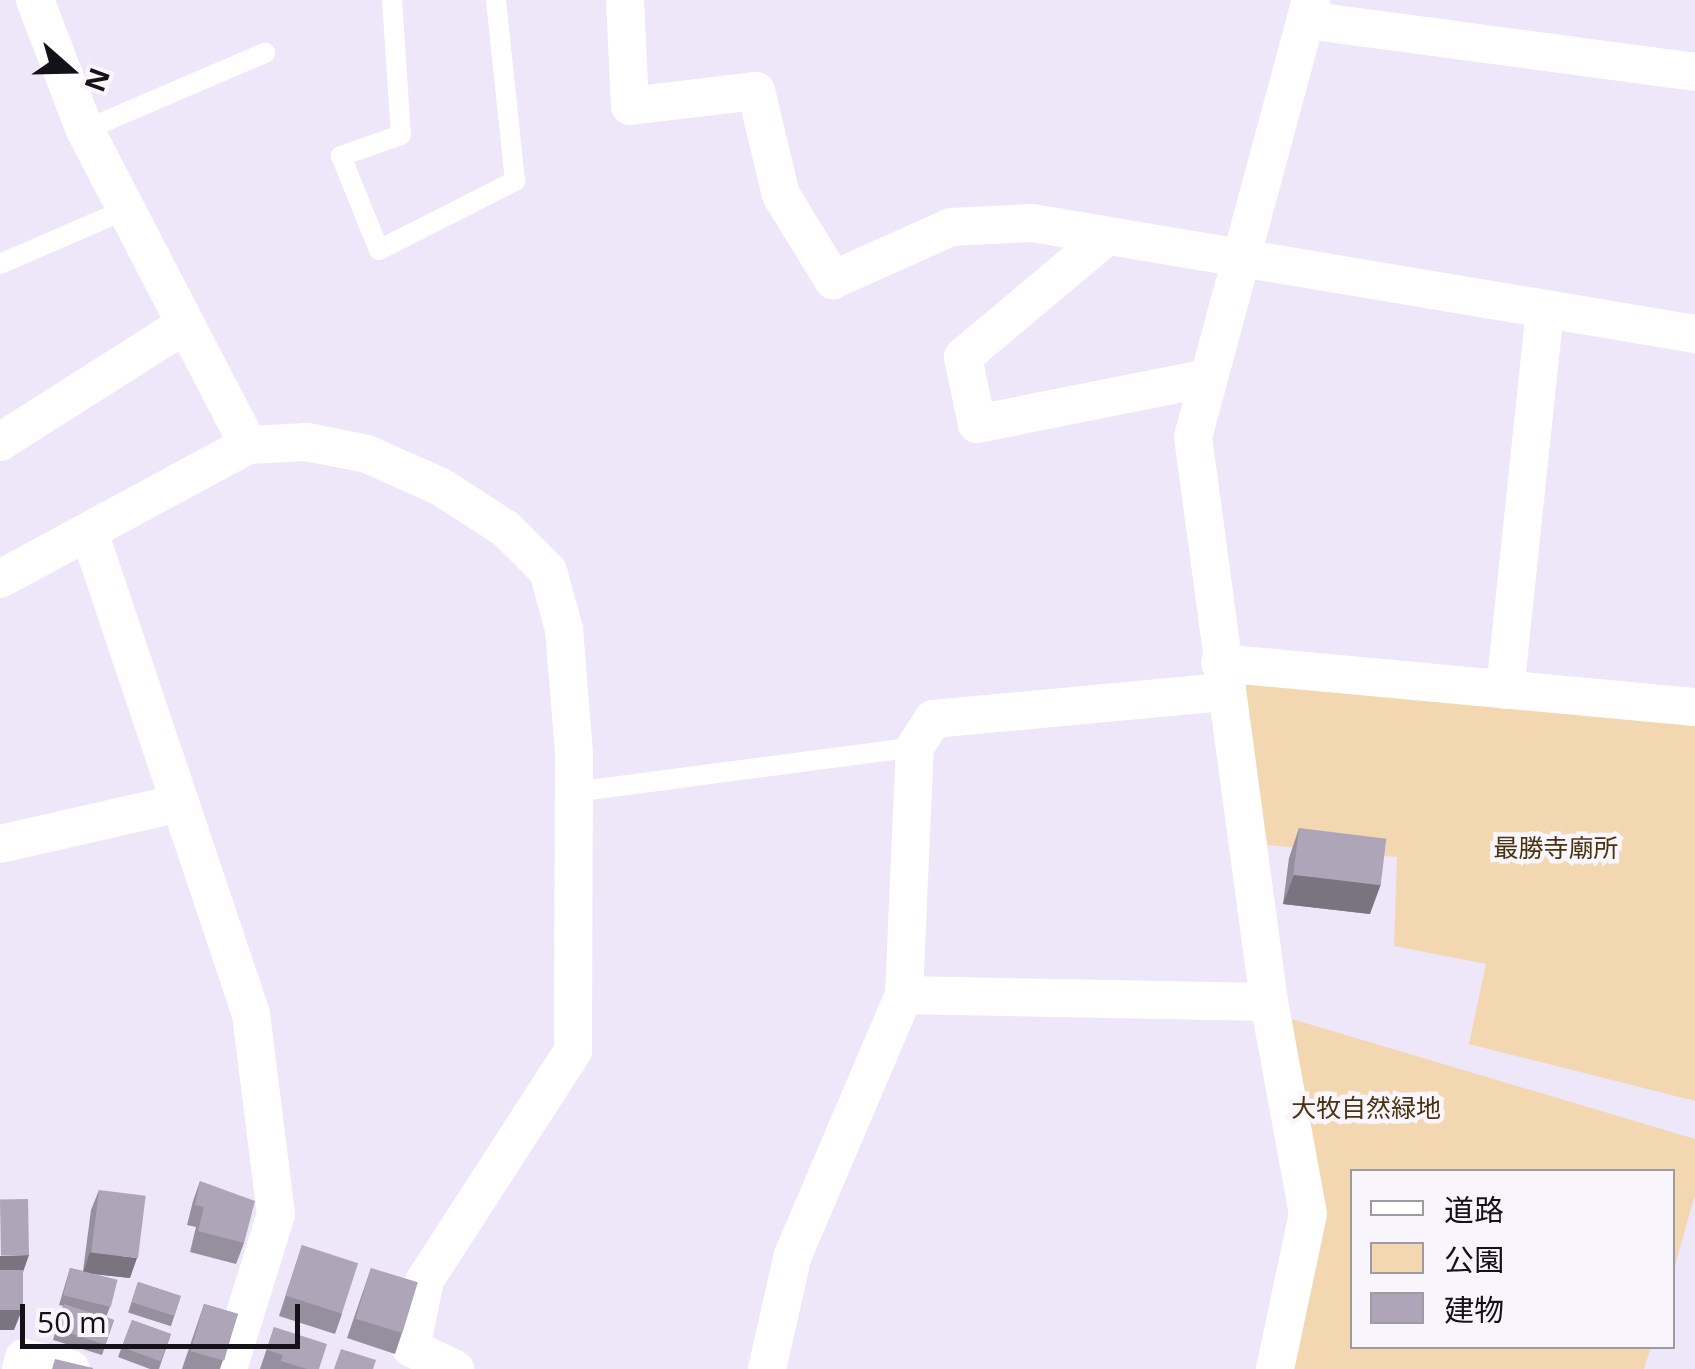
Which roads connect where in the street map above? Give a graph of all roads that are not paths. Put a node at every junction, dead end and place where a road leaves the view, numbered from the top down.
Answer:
1 (35, 0) edge
2 (392, 0) edge
3 (496, 0) edge
4 (625, 0) edge
5 (1308, 10) edge
6 (264, 53) dead end
7 (1695, 72) edge
8 (85, 130) junction
9 (125, 210) junction
10 (1107, 236) junction
11 (1239, 259) junction
12 (0, 264) edge
13 (1545, 309) junction
14 (186, 324) junction
15 (1695, 334) edge
16 (1208, 378) junction
17 (0, 442) edge
18 (248, 446) junction
19 (89, 532) junction
20 (0, 579) edge
21 (1222, 678) junction
22 (1505, 690) junction
23 (1695, 707) edge
24 (915, 747) junction
25 (574, 792) junction
26 (180, 803) junction
27 (0, 844) edge
28 (904, 995) junction
29 (1269, 1002) junction
30 (21, 1369) edge
31 (72, 1369) edge
32 (228, 1369) edge
33 (456, 1369) edge
34 (767, 1369) edge
35 (1275, 1369) edge

1 - 8 street
2 - 3 lane
4 - 10 street
5 - 7 street
5 - 11 street
6 - 8 lane
8 - 9 street
9 - 12 lane
9 - 14 street
10 - 11 street
10 - 16 street
11 - 13 street
11 - 16 street
13 - 15 street
13 - 22 street
14 - 17 street
14 - 18 street
16 - 21 street
18 - 19 street
18 - 25 street
19 - 20 street
19 - 26 street
21 - 22 street
21 - 24 street
21 - 29 street
22 - 23 street
24 - 25 lane
24 - 28 street
25 - 33 street
26 - 27 street
26 - 32 street
28 - 29 street
28 - 34 street
29 - 35 street
30 - 31 street

